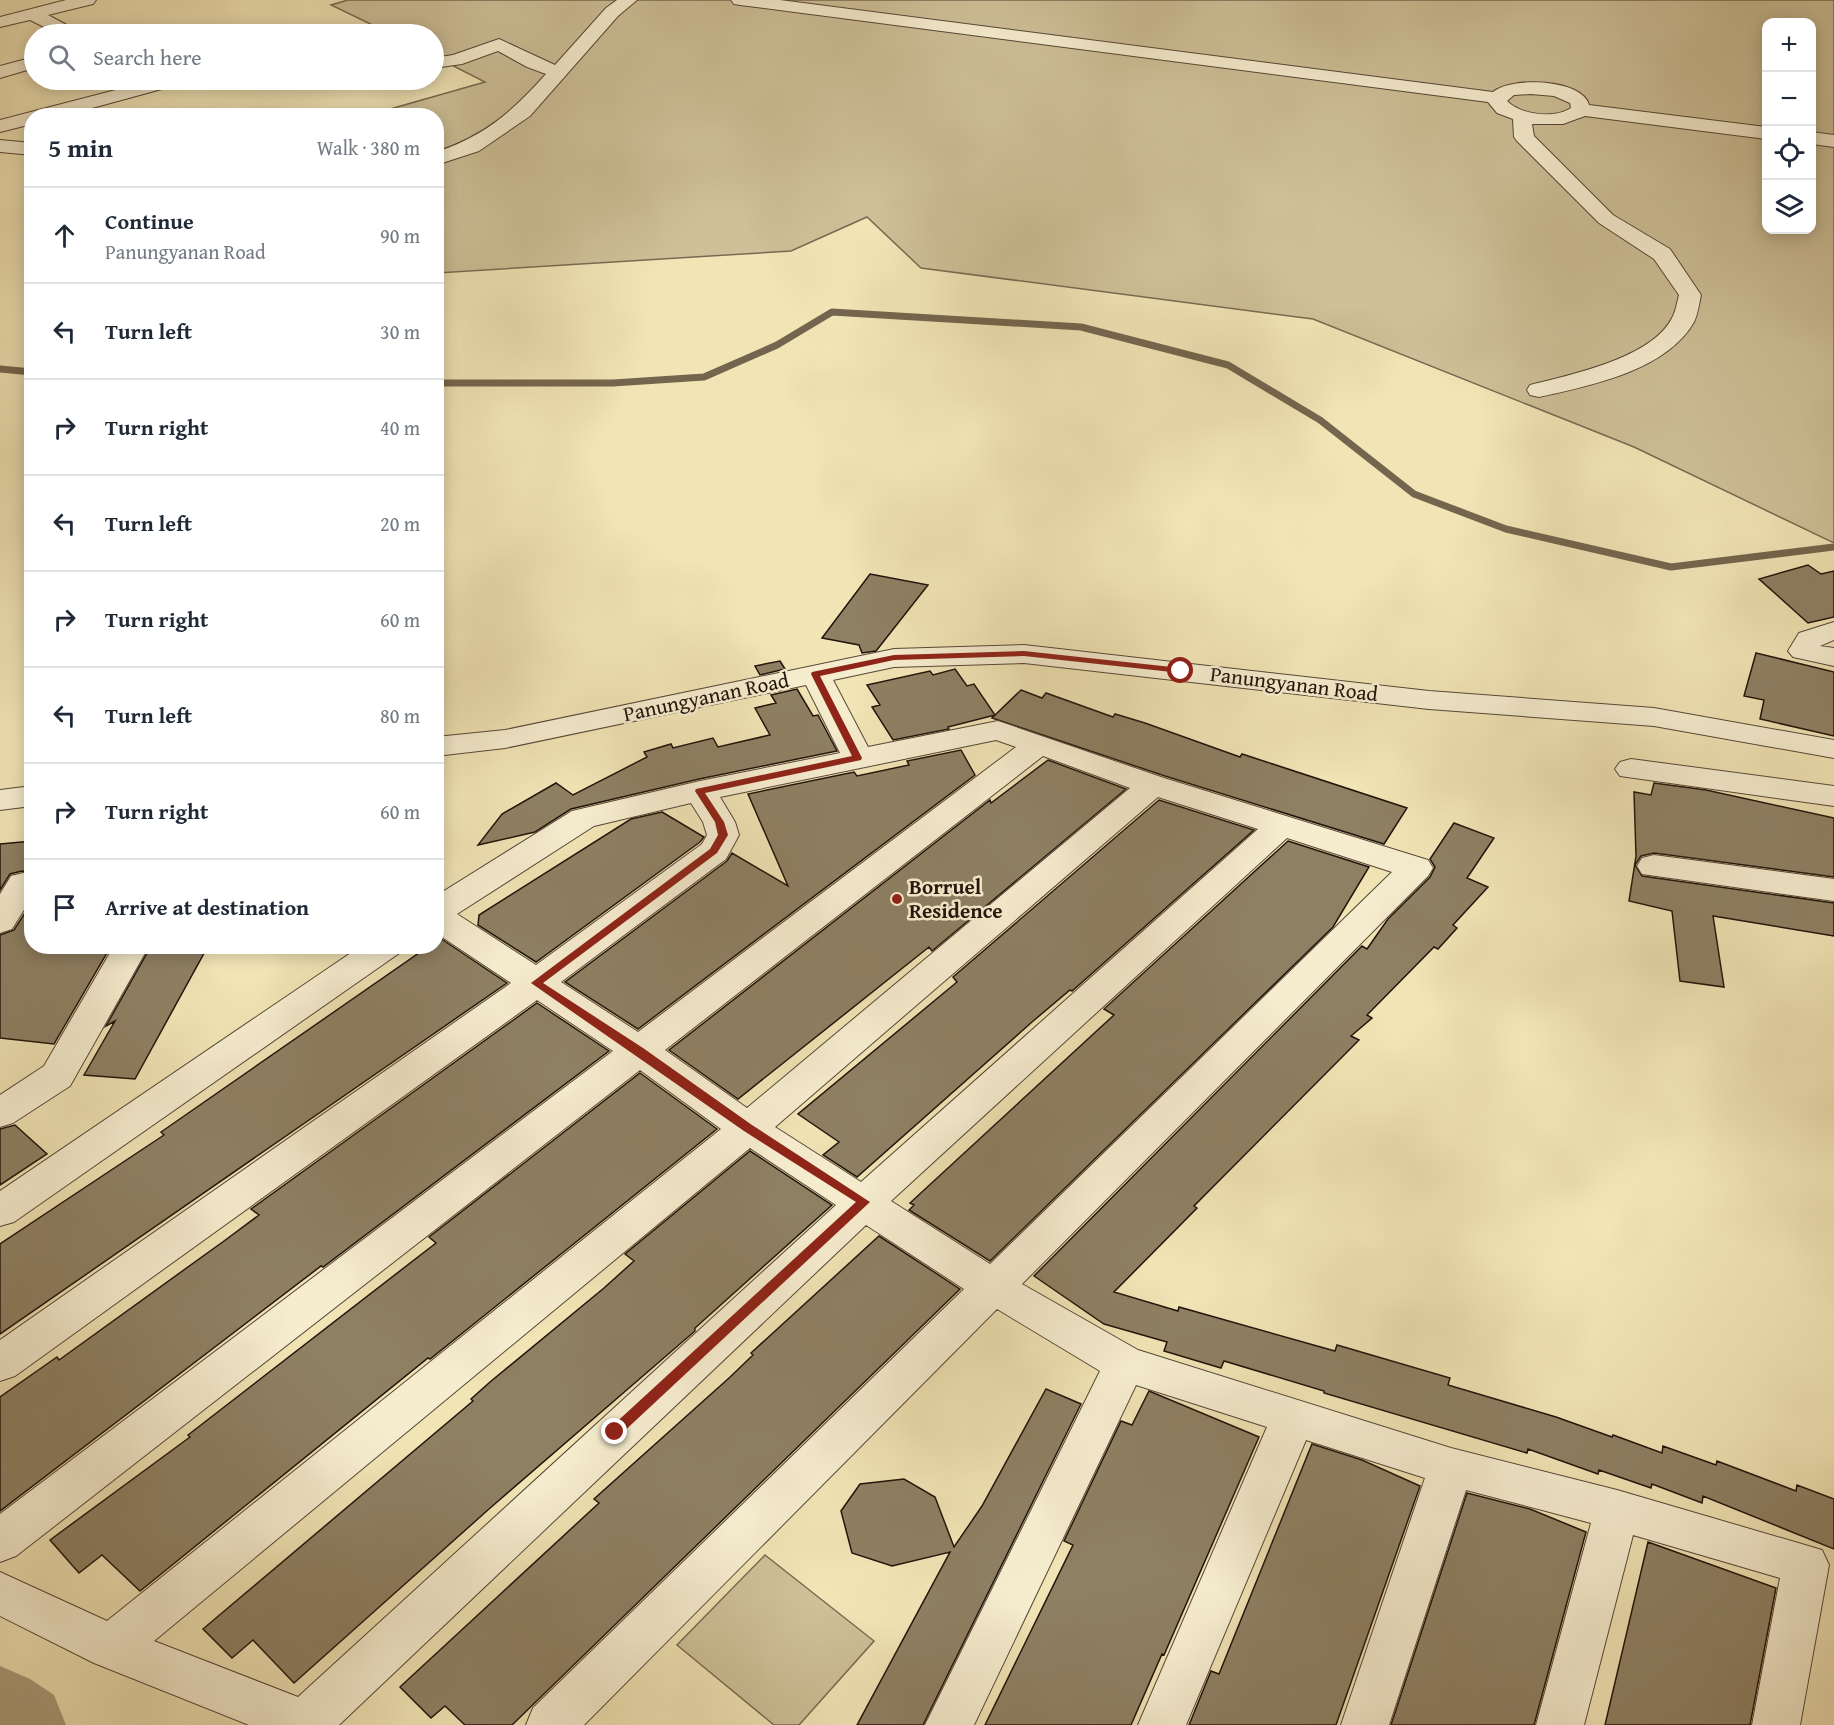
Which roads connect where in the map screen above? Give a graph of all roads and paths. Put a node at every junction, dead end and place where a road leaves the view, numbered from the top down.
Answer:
1 (87, 0) edge
2 (628, 0) edge
3 (740, 0) edge
4 (32, 14) junction
5 (0, 22) edge
6 (51, 24) edge
7 (444, 61) edge
8 (24, 66) edge
9 (0, 72) edge
10 (557, 72) junction
11 (136, 90) edge
12 (1497, 98) junction
13 (69, 108) edge
14 (1581, 110) junction
15 (1522, 116) junction
16 (24, 120) edge
17 (0, 126) edge
18 (1762, 132) edge
19 (1816, 139) edge
20 (1834, 141) edge
21 (0, 146) edge
22 (24, 148) edge
23 (444, 156) edge
24 (1539, 390) dead end
25 (1834, 631) edge
26 (1834, 657) edge
27 (815, 674) junction
28 (1039, 744) junction
29 (444, 746) edge
30 (1834, 750) edge
31 (858, 758) junction
32 (1631, 769) dead end
33 (1153, 785) junction
34 (700, 791) junction
35 (1834, 796) edge
36 (24, 797) edge
37 (0, 800) edge
38 (1281, 826) junction
39 (1654, 866) dead end
40 (18, 884) edge
41 (1834, 890) edge
42 (444, 909) edge
43 (444, 920) edge
44 (0, 921) edge
45 (127, 954) edge
46 (374, 954) edge
47 (536, 983) junction
48 (639, 1051) junction
49 (0, 1113) edge
50 (748, 1128) junction
51 (864, 1202) junction
52 (0, 1211) edge
53 (993, 1287) junction
54 (0, 1363) edge
55 (1125, 1364) junction
56 (1293, 1418) junction
57 (1450, 1467) junction
58 (1617, 1510) junction
59 (0, 1541) edge
60 (0, 1593) edge
61 (111, 1647) junction
62 (307, 1724) edge
63 (550, 1725) edge
64 (949, 1725) edge
65 (1162, 1725) edge
66 (1365, 1725) edge
67 (1560, 1725) edge
68 (1776, 1725) edge

1 - 4 street
2 - 10 street
3 - 12 street
4 - 5 street
4 - 6 street
7 - 10 street
8 - 9 street
10 - 23 street
11 - 13 street
12 - 14 street
12 - 15 street
14 - 15 street
14 - 18 street
15 - 24 street
16 - 17 street
19 - 20 street
21 - 22 street
25 - 26 street
27 - 29 street, Panungyanan Road
27 - 30 street, Panungyanan Road
27 - 31 street
28 - 31 street
28 - 33 street
28 - 48 street
31 - 34 street
32 - 35 street
33 - 38 street
33 - 50 street
34 - 42 street
34 - 47 street
36 - 37 street
38 - 51 street
38 - 53 street
39 - 41 street
40 - 44 street
43 - 47 street
45 - 49 street
46 - 52 street
47 - 48 street
47 - 54 street
48 - 50 street
48 - 59 street
50 - 51 street
50 - 61 street
51 - 53 street
51 - 62 street
53 - 55 street
53 - 63 street
55 - 56 street
55 - 64 street
56 - 57 street
56 - 65 street
57 - 58 street
57 - 66 street
58 - 67 street
58 - 68 street
60 - 61 street
61 - 62 street

